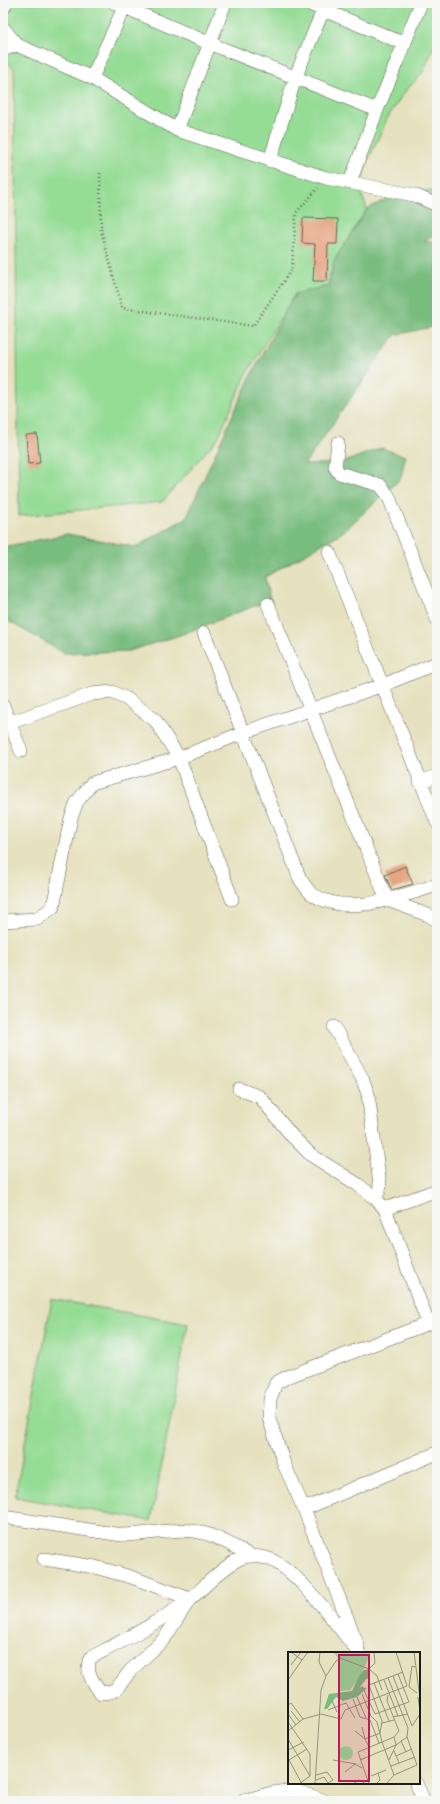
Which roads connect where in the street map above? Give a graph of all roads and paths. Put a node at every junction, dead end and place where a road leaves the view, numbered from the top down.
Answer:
1 (6, 3) edge
2 (225, 3) edge
3 (307, 3) edge
4 (421, 3) edge
5 (122, 4) edge
6 (324, 6) edge
7 (3, 10) edge
8 (3, 28) edge
9 (210, 44) junction
10 (405, 44) junction
11 (17, 45) junction
12 (3, 50) edge
13 (92, 78) junction
14 (295, 78) junction
15 (377, 110) junction
16 (177, 130) junction
17 (270, 161) junction
18 (100, 173) dead end
19 (326, 178) junction
20 (350, 182) junction
21 (437, 204) edge
22 (338, 443) dead end
23 (329, 552) dead end
24 (268, 604) dead end
25 (437, 619) edge
26 (204, 633) dead end
27 (437, 662) edge
28 (383, 685) junction
29 (3, 706) edge
30 (311, 710) junction
31 (6, 723) edge
32 (242, 733) junction
33 (20, 750) dead end
34 (179, 758) junction
35 (437, 776) edge
36 (420, 782) junction
37 (437, 822) edge
38 (437, 885) edge
39 (232, 899) dead end
40 (387, 900) junction
41 (437, 920) edge
42 (3, 921) edge
43 (334, 1027) dead end
44 (239, 1089) dead end
45 (437, 1190) edge
46 (375, 1198) junction
47 (385, 1210) junction
48 (433, 1321) edge
49 (437, 1453) edge
50 (304, 1509) junction
51 (3, 1517) edge
52 (251, 1556) junction
53 (44, 1559) dead end
54 (190, 1599) junction
55 (359, 1652) edge
56 (360, 1652) edge
57 (416, 1784) edge
58 (243, 1801) edge
59 (326, 1801) edge
60 (424, 1801) edge

1 - 7 street
2 - 9 street
3 - 6 street
4 - 10 street
5 - 9 street
5 - 13 street
6 - 10 street
6 - 14 street
8 - 11 street
9 - 14 street
9 - 16 street
10 - 15 street
11 - 12 street
11 - 13 street
13 - 16 street
14 - 15 street
14 - 17 street
15 - 20 street
16 - 17 street
17 - 19 street
18 - 19 path
19 - 20 street
20 - 21 street
22 - 25 street
23 - 28 street
24 - 30 street
26 - 32 street
27 - 28 street
28 - 30 street
28 - 36 street
29 - 31 street
30 - 32 street
30 - 40 street
31 - 33 street
31 - 34 street
32 - 34 street
32 - 40 street
34 - 39 street
34 - 42 street
35 - 36 street
36 - 37 street
38 - 40 street
40 - 41 street
43 - 46 street
44 - 46 street
45 - 47 street
46 - 47 street
47 - 48 street
48 - 50 street
49 - 50 street
50 - 56 street
51 - 52 street
52 - 54 street
52 - 55 street
53 - 54 street
54 - 54 street
57 - 60 street
58 - 59 street

